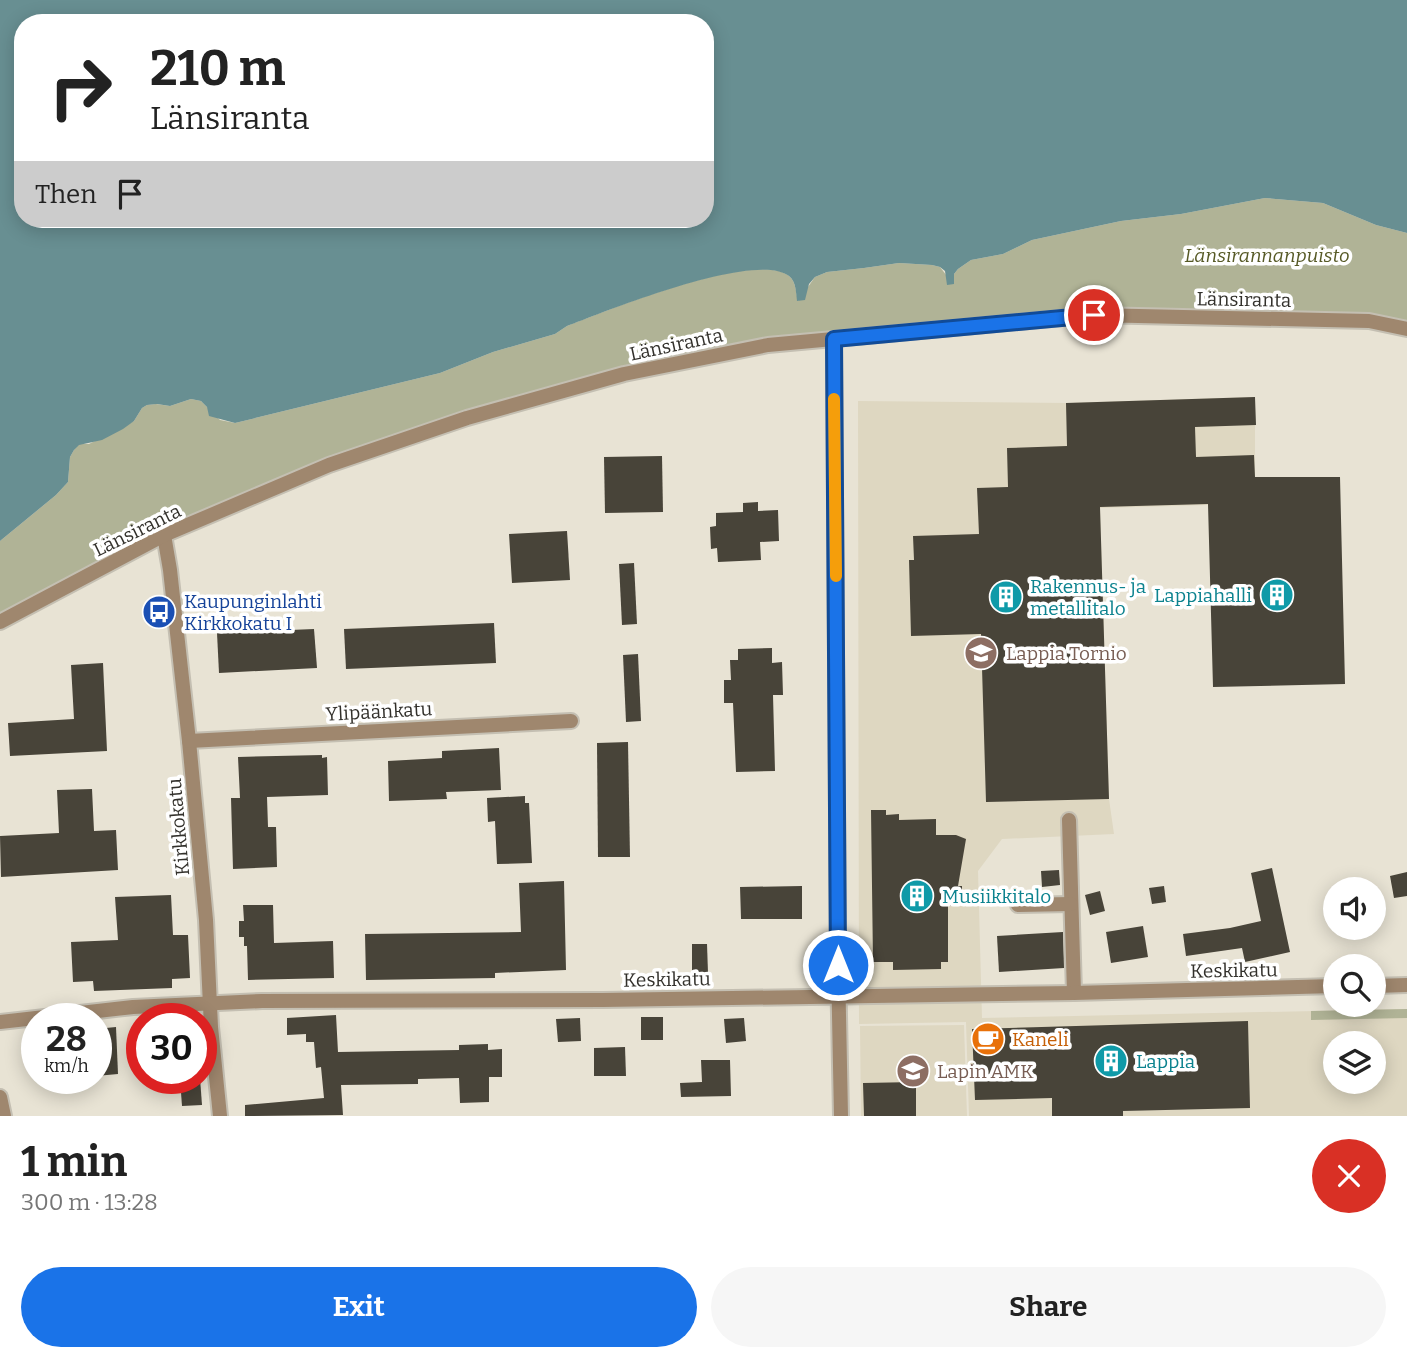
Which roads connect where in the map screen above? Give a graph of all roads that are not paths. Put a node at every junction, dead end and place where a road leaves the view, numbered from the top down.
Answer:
1 (1407, 329) edge
2 (834, 339) junction
3 (164, 535) junction
4 (0, 622) edge
5 (570, 721) dead end
6 (189, 741) junction
7 (1069, 820) dead end
8 (1071, 904) junction
9 (1018, 905) dead end
10 (1407, 985) edge
11 (1323, 986) edge
12 (1386, 986) edge
13 (1074, 993) junction
14 (839, 996) junction
15 (210, 1003) edge
16 (217, 1004) edge
17 (126, 1008) edge
18 (0, 1022) edge
19 (217, 1082) edge
20 (0, 1097) edge
21 (4, 1116) edge
22 (220, 1116) edge
23 (841, 1116) edge

1 - 2 street, Länsiranta
2 - 3 street, Länsiranta
2 - 14 street
3 - 4 street, Länsiranta
3 - 6 street, Kirkkokatu
5 - 6 street, Ylipäänkatu
6 - 15 street, Kirkkokatu
7 - 8 street
8 - 9 street
8 - 13 street
10 - 12 street
11 - 13 street, Keskikatu
13 - 14 street, Keskikatu
14 - 16 street, Keskikatu
14 - 23 street
17 - 18 street, Keskikatu
19 - 22 street, Kirkkokatu
20 - 21 street

